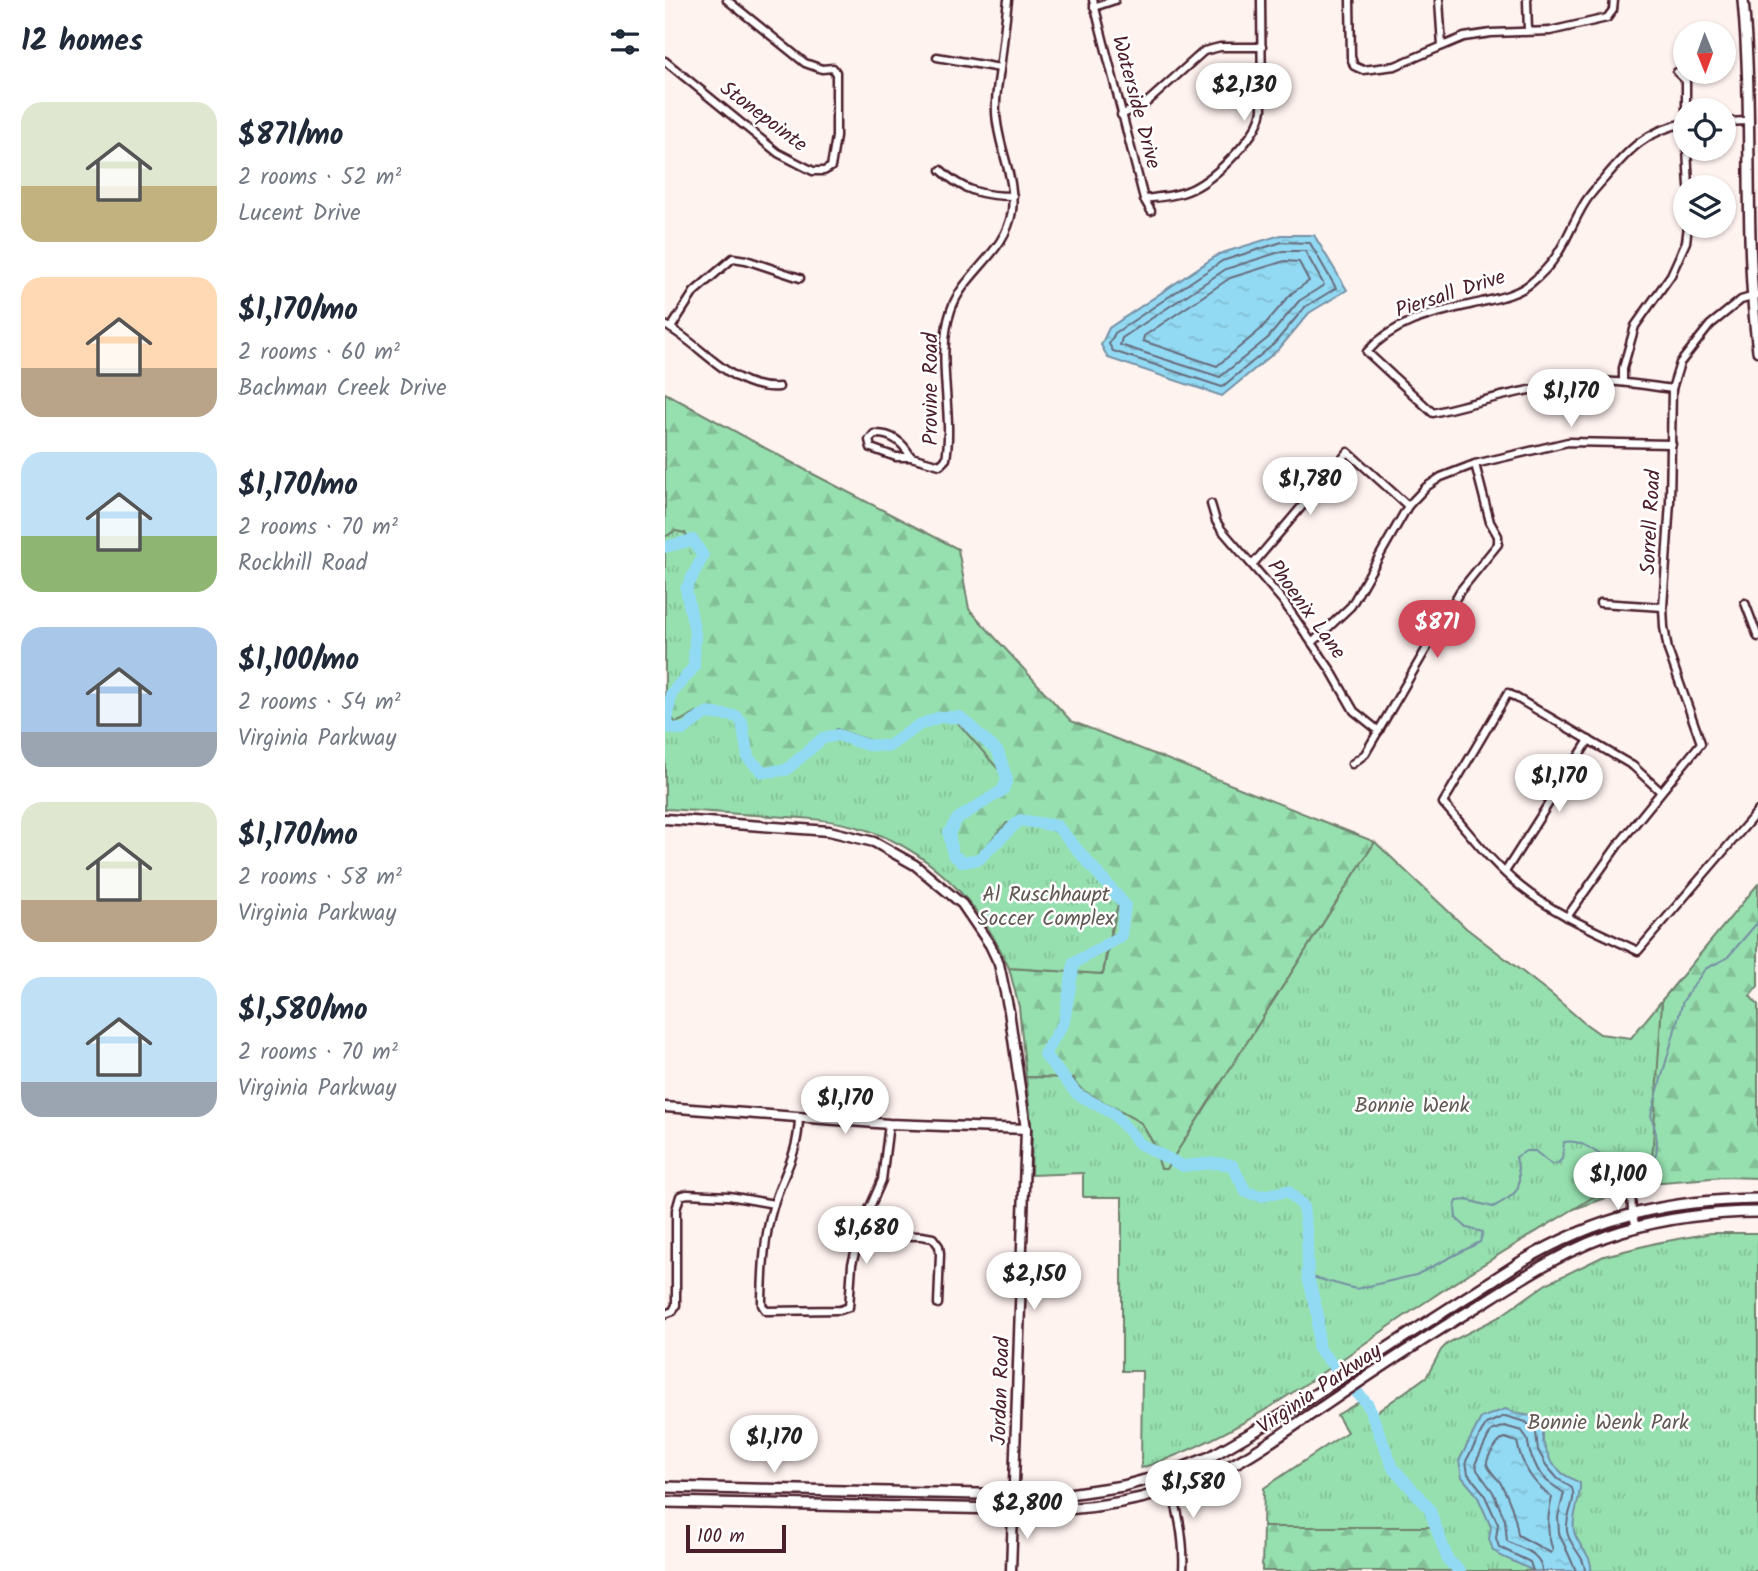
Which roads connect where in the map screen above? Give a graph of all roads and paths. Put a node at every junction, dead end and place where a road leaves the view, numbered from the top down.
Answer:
1 (727, 0) edge
2 (1008, 0) edge
3 (1115, 0) edge
4 (1261, 0) edge
5 (1350, 0) edge
6 (1440, 0) edge
7 (1527, 0) edge
8 (1743, 0) edge
9 (1093, 3) edge
10 (1614, 3) edge
11 (1528, 31) junction
12 (1262, 47) junction
13 (1441, 47) junction
14 (937, 57) dead end
15 (665, 61) edge
16 (1000, 68) junction
17 (1121, 115) junction
18 (1753, 121) edge
19 (1673, 125) edge
20 (940, 170) dead end
21 (1013, 196) junction
22 (1144, 200) junction
23 (1150, 211) dead end
24 (1686, 238) edge
25 (800, 278) dead end
26 (1755, 295) edge
27 (668, 326) edge
28 (1758, 351) edge
29 (1622, 382) junction
30 (779, 387) dead end
31 (1672, 389) junction
32 (1672, 444) junction
33 (911, 457) junction
34 (1475, 464) junction
35 (1211, 504) dead end
36 (1408, 506) junction
37 (1253, 564) junction
38 (1600, 603) dead end
39 (1745, 603) dead end
40 (1663, 607) junction
41 (1758, 637) edge
42 (1312, 643) junction
43 (1379, 731) junction
44 (1589, 740) junction
45 (1352, 764) dead end
46 (1660, 791) junction
47 (1758, 811) edge
48 (665, 819) edge
49 (1505, 872) junction
50 (1567, 916) junction
51 (665, 1107) edge
52 (799, 1118) junction
53 (889, 1124) junction
54 (1027, 1129) junction
55 (1631, 1192) dead end
56 (1758, 1199) edge
57 (774, 1204) junction
58 (1632, 1212) junction
59 (1758, 1212) edge
60 (1636, 1227) junction
61 (859, 1235) junction
62 (938, 1304) dead end
63 (668, 1313) edge
64 (1167, 1474) junction
65 (665, 1487) edge
66 (755, 1489) junction
67 (1171, 1490) junction
68 (1014, 1494) junction
69 (665, 1502) edge
70 (755, 1504) junction
71 (1013, 1510) junction
72 (1011, 1571) edge
73 (1183, 1571) edge

1 - 15 street, Stonepointe
2 - 16 street, Provine Road
3 - 9 street
4 - 12 street
5 - 13 street
6 - 13 street
7 - 11 street
8 - 18 main road
9 - 17 street, Waterside Drive
10 - 11 street
11 - 13 street
12 - 17 street
12 - 22 street
14 - 16 street
16 - 21 street, Provine Road
17 - 22 street, Waterside Drive
18 - 26 main road
19 - 29 street, Piersall Drive
20 - 21 street
21 - 33 street, Provine Road
22 - 23 street, Waterside Drive
24 - 29 street
25 - 27 street
26 - 28 main road
26 - 31 street, Sorrell Road
27 - 30 street
29 - 31 street
31 - 32 street, Sorrell Road
32 - 34 street
32 - 40 street, Sorrell Road
33 - 33 street
34 - 36 street
34 - 43 street
35 - 37 street, Phoenix Lane
36 - 37 street
36 - 42 street
37 - 42 street, Phoenix Lane
38 - 40 street
39 - 41 street
40 - 46 street, Sorrell Road
42 - 43 street, Phoenix Lane
43 - 45 street
44 - 46 street
44 - 49 street
44 - 49 street
46 - 50 street
47 - 50 street
48 - 54 street, Jordan Road
49 - 50 street
51 - 52 street
52 - 53 street
52 - 57 street
53 - 54 street
53 - 61 street
54 - 68 street, Jordan Road
55 - 58 street
56 - 58 main road, Virginia Parkway
57 - 61 street
57 - 63 street
58 - 60 street
58 - 64 main road, Virginia Parkway
59 - 60 main road, Virginia Parkway
60 - 67 main road, Virginia Parkway
61 - 62 street
64 - 67 street
64 - 68 main road, Virginia Parkway
65 - 66 main road, Virginia Parkway
66 - 68 main road, Virginia Parkway
66 - 70 main road
67 - 71 main road, Virginia Parkway
67 - 73 street
68 - 71 street, Jordan Road
69 - 70 main road, Virginia Parkway
70 - 71 main road, Virginia Parkway
71 - 72 street, Jordan Road

